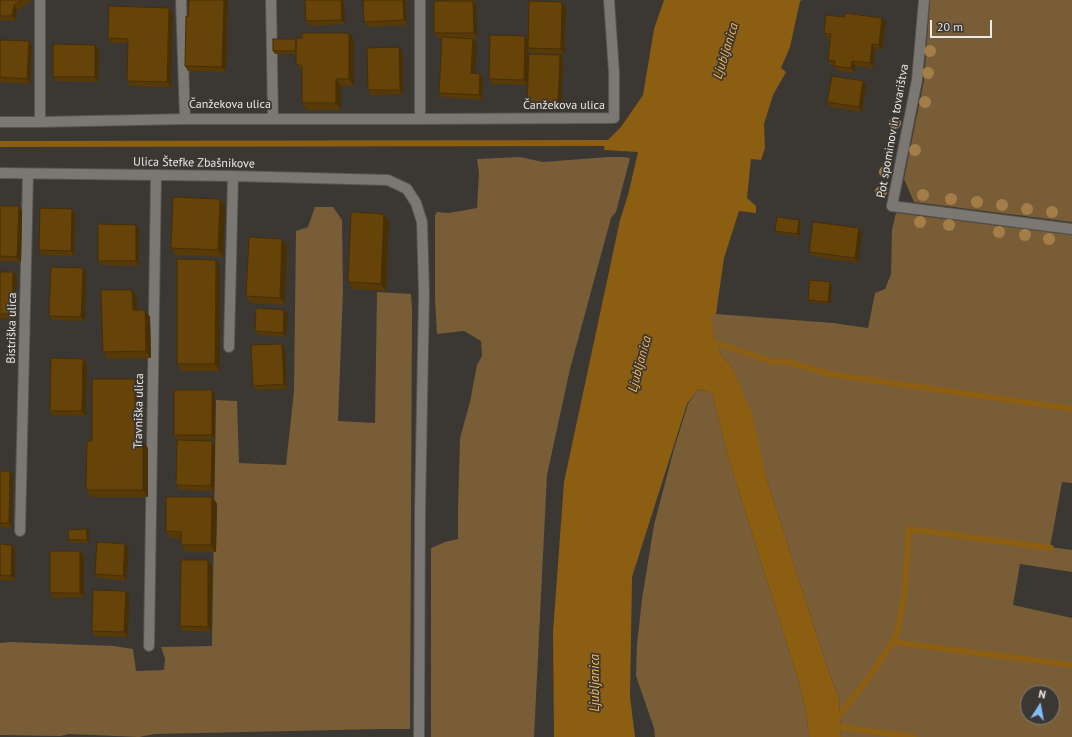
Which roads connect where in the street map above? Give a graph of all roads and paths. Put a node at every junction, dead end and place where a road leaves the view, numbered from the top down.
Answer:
1 (40, 0) edge
2 (181, 0) edge
3 (271, 0) edge
4 (420, 0) edge
5 (609, 0) edge
6 (924, 0) edge
7 (273, 118) junction
8 (185, 119) junction
9 (420, 119) junction
10 (0, 122) edge
11 (40, 122) junction
12 (0, 173) edge
13 (28, 174) junction
14 (156, 175) junction
15 (233, 176) junction
16 (1072, 229) edge
17 (229, 347) dead end
18 (20, 531) dead end
19 (149, 646) dead end
20 (419, 737) edge

1 - 11 street
2 - 8 street
3 - 7 street
4 - 9 street
5 - 9 street, Čanžekova ulica
6 - 16 street, Pot spominov in tovarištva
7 - 8 street, Čanžekova ulica
7 - 9 street, Čanžekova ulica
8 - 11 street, Čanžekova ulica
10 - 11 street, Čanžekova ulica
12 - 13 street, Ulica Štefke Zbašnikove
13 - 14 street, Ulica Štefke Zbašnikove
13 - 18 street, Bistriška ulica
14 - 15 street, Ulica Štefke Zbašnikove
14 - 19 street, Travniška ulica
15 - 17 street
15 - 20 street, Ulica Štefke Zbašnikove

